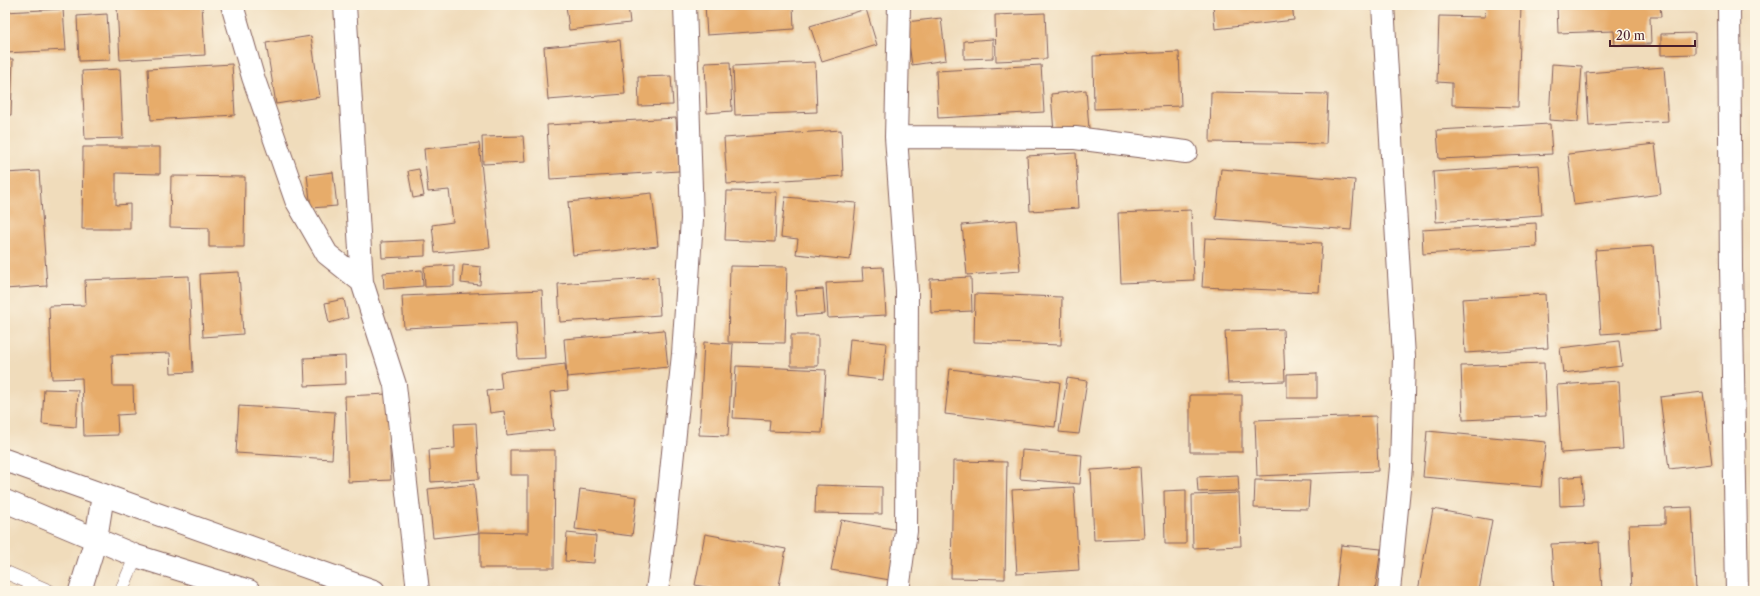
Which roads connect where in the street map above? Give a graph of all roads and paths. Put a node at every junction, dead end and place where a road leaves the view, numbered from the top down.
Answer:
1 (232, 5) edge
2 (344, 5) edge
3 (685, 5) edge
4 (899, 5) edge
5 (1383, 5) edge
6 (1729, 5) edge
7 (896, 137) junction
8 (1186, 152) dead end
9 (362, 282) junction
10 (5, 460) edge
11 (103, 495) junction
12 (5, 501) edge
13 (96, 539) junction
14 (136, 556) junction
15 (5, 572) edge
16 (49, 591) edge
17 (80, 591) edge
18 (120, 591) edge
19 (249, 591) edge
20 (374, 591) edge
21 (418, 591) edge
22 (656, 591) edge
23 (898, 591) edge
24 (1389, 591) edge
25 (1737, 591) edge

1 - 9 street
2 - 9 street
3 - 22 street
4 - 7 street
5 - 24 street
6 - 25 street
7 - 8 street
7 - 23 street
9 - 21 street
10 - 11 street
11 - 13 street
11 - 20 street
12 - 13 street
13 - 14 street
13 - 17 street
14 - 18 lane
14 - 19 street
15 - 16 lane

